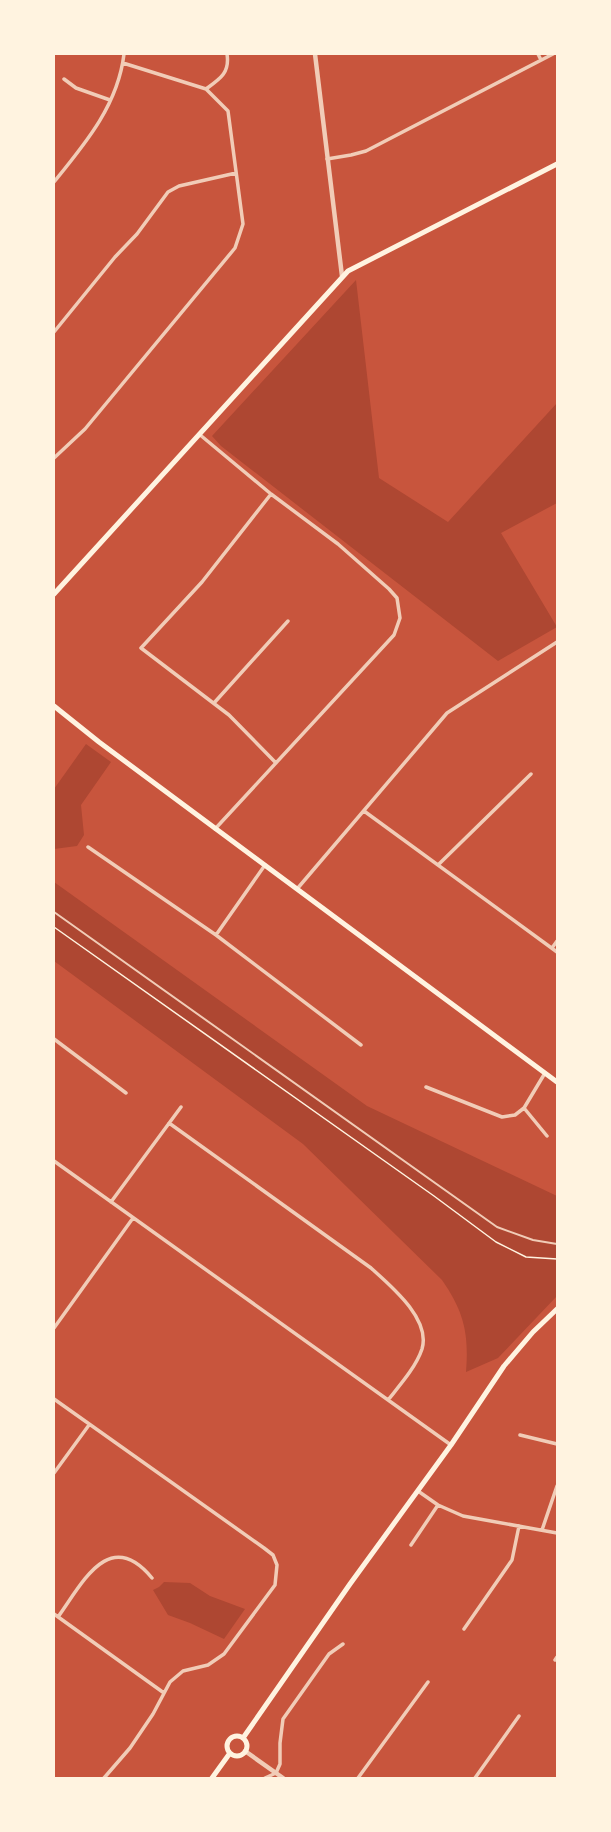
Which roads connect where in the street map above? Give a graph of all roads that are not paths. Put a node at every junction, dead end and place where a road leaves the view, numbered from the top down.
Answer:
1 (124, 54) edge
2 (227, 54) edge
3 (315, 54) edge
4 (538, 54) edge
5 (553, 54) edge
6 (541, 60) junction
7 (123, 63) junction
8 (64, 79) dead end
9 (206, 89) junction
10 (110, 100) junction
11 (327, 159) junction
12 (557, 164) edge
13 (236, 173) junction
14 (54, 182) edge
15 (342, 276) junction
16 (54, 332) edge
17 (199, 434) junction
18 (54, 458) edge
19 (271, 494) junction
20 (54, 594) edge
21 (288, 620) dead end
22 (557, 642) edge
23 (214, 703) junction
24 (54, 706) edge
25 (276, 763) junction
26 (531, 774) dead end
27 (364, 811) junction
28 (215, 829) junction
29 (88, 847) dead end
30 (265, 865) junction
31 (438, 865) junction
32 (297, 889) junction
33 (54, 912) edge
34 (216, 935) junction
35 (557, 941) edge
36 (552, 948) junction
37 (557, 952) edge
38 (54, 1039) edge
39 (361, 1045) dead end
40 (545, 1073) junction
41 (557, 1082) edge
42 (426, 1087) dead end
43 (126, 1093) dead end
44 (180, 1107) dead end
45 (524, 1108) junction
46 (169, 1123) junction
47 (547, 1136) dead end
48 (54, 1160) edge
49 (111, 1202) junction
50 (133, 1218) junction
51 (557, 1244) edge
52 (557, 1309) edge
53 (54, 1328) edge
54 (54, 1399) edge
55 (388, 1400) junction
56 (89, 1425) junction
57 (520, 1435) dead end
58 (557, 1444) edge
59 (451, 1445) junction
60 (54, 1473) edge
61 (557, 1486) edge
62 (418, 1492) junction
63 (438, 1505) junction
64 (519, 1526) junction
65 (542, 1530) junction
66 (557, 1533) edge
67 (411, 1544) dead end
68 (152, 1578) dead end
69 (54, 1614) edge
70 (58, 1617) junction
71 (464, 1629) dead end
72 (343, 1644) dead end
73 (428, 1682) dead end
74 (164, 1692) junction
75 (519, 1716) dead end
76 (243, 1738) junction
77 (245, 1751) junction
78 (230, 1752) junction
79 (276, 1772) junction
80 (104, 1778) edge
81 (212, 1778) edge
82 (265, 1778) edge
83 (283, 1778) edge
84 (358, 1778) edge
85 (475, 1778) edge

1 - 7 street
2 - 9 street
3 - 11 street
4 - 6 street
5 - 6 street
6 - 11 street
7 - 9 street
7 - 10 street
8 - 10 street
9 - 13 street
10 - 14 street
11 - 15 street
12 - 15 main road
13 - 16 street
13 - 18 street
15 - 17 main road
17 - 19 street
17 - 20 main road
19 - 23 street
19 - 25 street
21 - 23 street
22 - 27 street
23 - 25 street
24 - 28 main road
25 - 28 street
26 - 31 street
27 - 31 street
27 - 32 street
28 - 30 main road
29 - 34 street
30 - 32 main road
30 - 34 street
31 - 36 street
32 - 40 main road
33 - 51 lane
34 - 39 street
35 - 36 street
36 - 37 street
38 - 43 street
40 - 41 main road
40 - 45 street
42 - 45 street
44 - 46 street
45 - 47 street
46 - 49 street
46 - 55 street
48 - 49 street
49 - 50 street
50 - 53 street
50 - 55 street
52 - 59 main road
54 - 56 street
55 - 59 street
56 - 60 street
56 - 74 street
57 - 58 street
59 - 62 main road
61 - 65 street
62 - 63 street
62 - 76 main road
63 - 64 street
63 - 67 street
64 - 65 street
64 - 71 street
65 - 66 street
68 - 70 street
69 - 70 street
70 - 74 street
72 - 79 street
73 - 84 street
74 - 80 street
75 - 85 street
76 - 77 main road
76 - 78 main road
77 - 78 main road
77 - 79 street
78 - 81 main road
79 - 82 street
79 - 83 street

